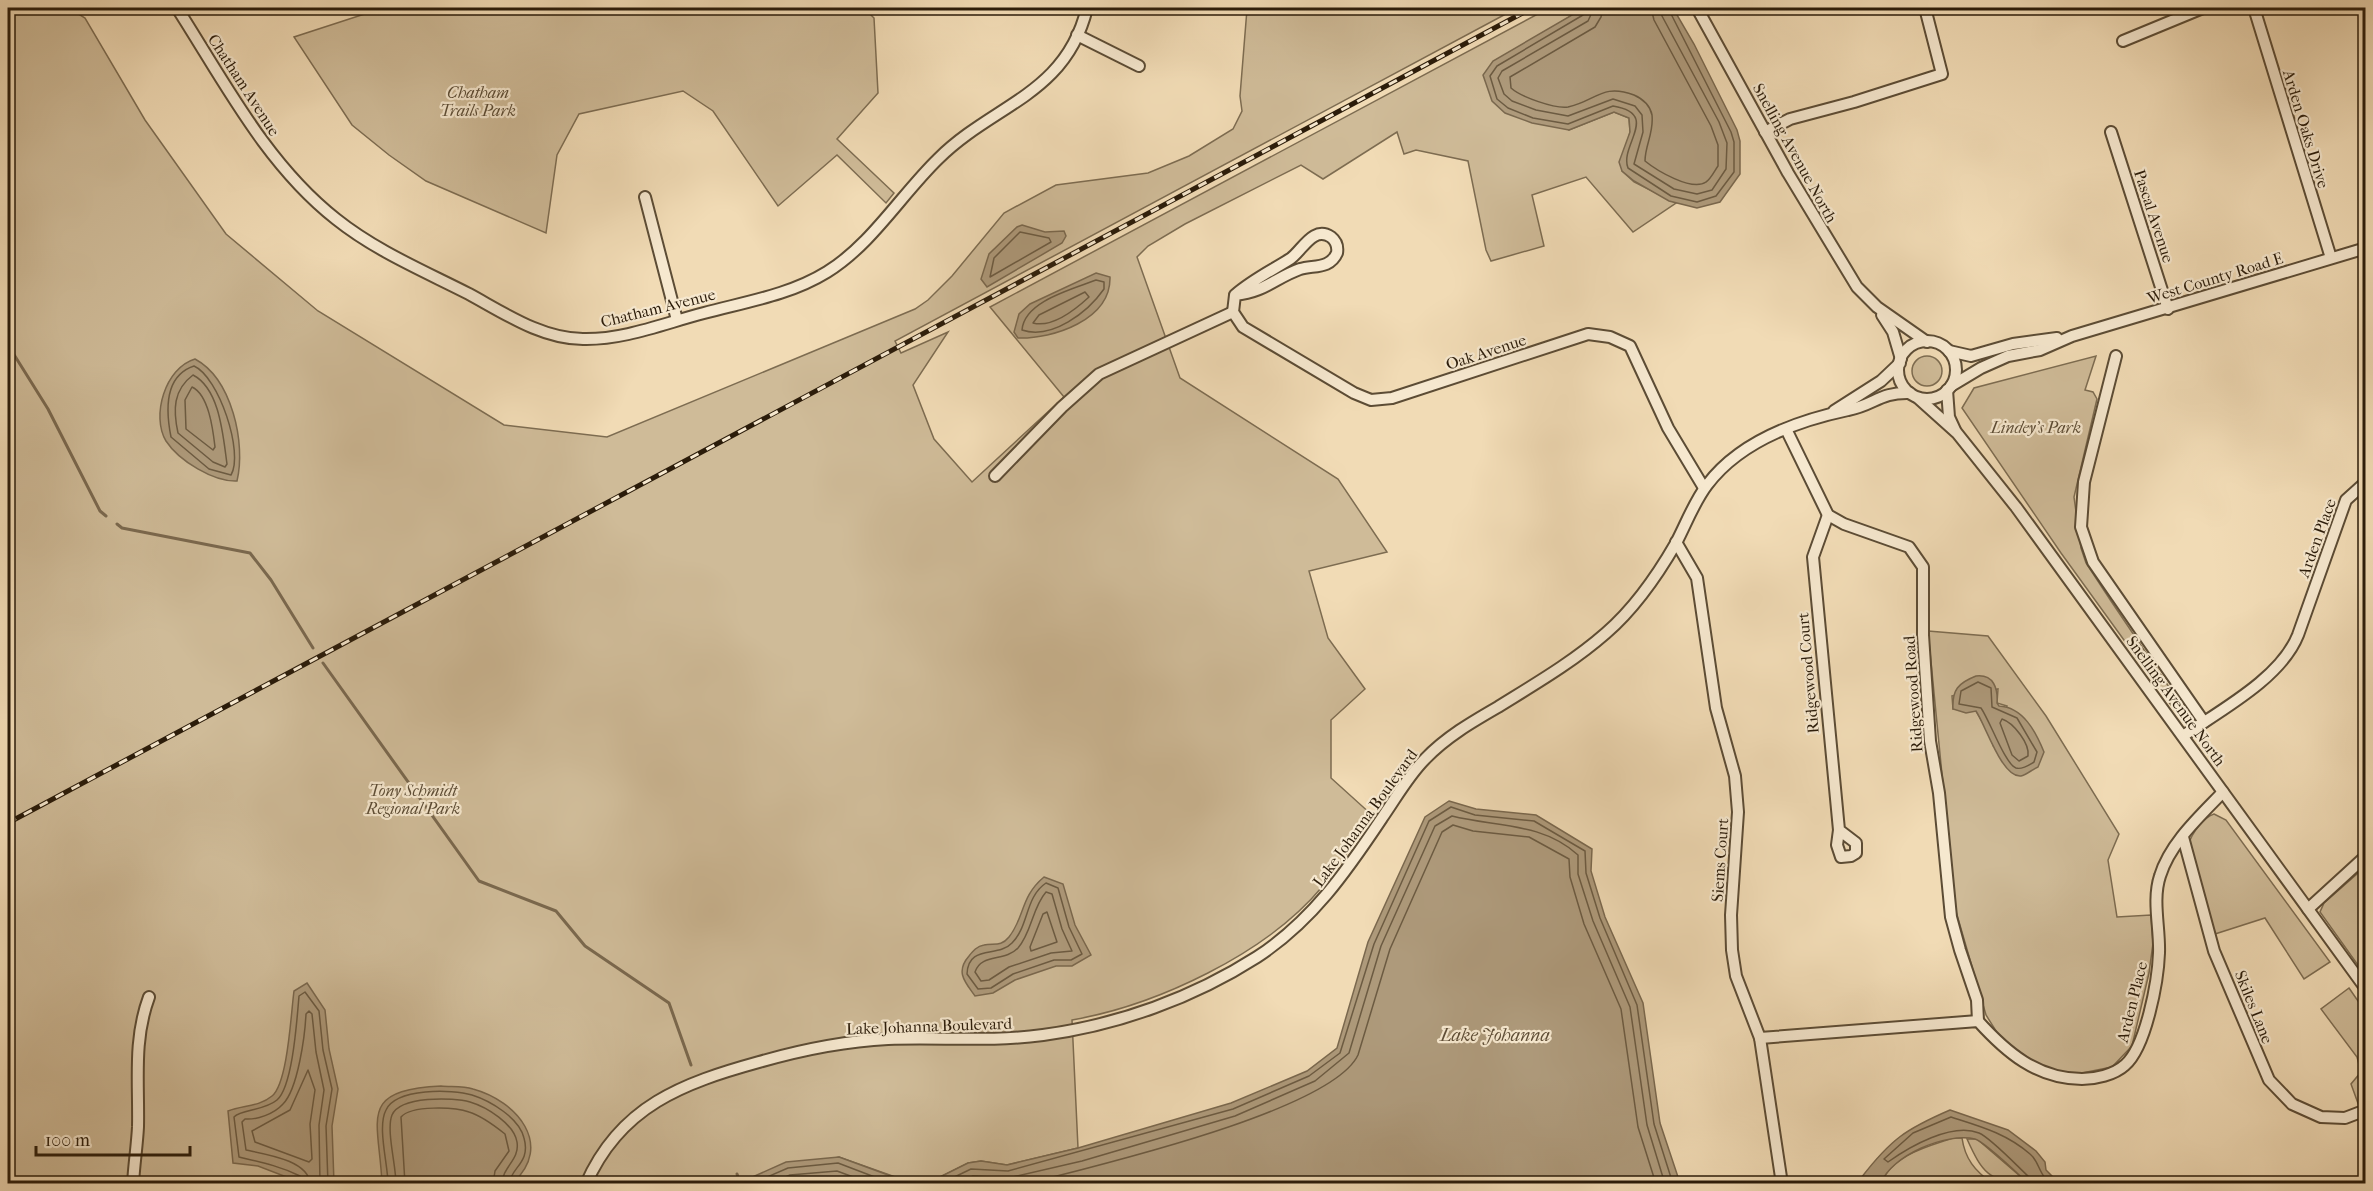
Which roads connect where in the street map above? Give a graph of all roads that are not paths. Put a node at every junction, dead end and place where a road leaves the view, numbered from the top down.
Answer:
1 (177, 8) edge
2 (1087, 8) edge
3 (1697, 8) edge
4 (1925, 8) edge
5 (2203, 8) edge
6 (2254, 8) edge
7 (1077, 35) junction
8 (2123, 42) dead end
9 (1139, 66) dead end
10 (1766, 132) junction
11 (2111, 132) dead end
12 (645, 196) dead end
13 (2366, 248) edge
14 (2331, 258) junction
15 (1235, 295) junction
16 (1877, 307) junction
17 (2168, 309) junction
18 (1233, 312) junction
19 (677, 320) junction
20 (2072, 336) junction
21 (1927, 342) junction
22 (1949, 351) junction
23 (2116, 356) dead end
24 (1900, 361) junction
25 (1949, 388) junction
26 (1914, 395) junction
27 (1829, 415) junction
28 (1786, 429) junction
29 (1957, 434) junction
30 (995, 476) dead end
31 (2366, 482) edge
32 (1704, 488) junction
33 (1828, 515) junction
34 (1676, 542) junction
35 (2204, 722) junction
36 (2183, 736) junction
37 (2223, 792) junction
38 (1839, 830) dead end
39 (2183, 837) junction
40 (2366, 856) edge
41 (2308, 909) junction
42 (2366, 989) edge
43 (148, 996) dead end
44 (1978, 1021) junction
45 (1760, 1038) junction
46 (2366, 1110) edge
47 (133, 1184) edge
48 (586, 1184) edge
49 (1782, 1184) edge

1 - 19 street, Chatham Avenue
2 - 7 street, Chatham Avenue
3 - 10 street, Snelling Avenue North
4 - 10 street
5 - 8 street
6 - 14 street, Arden Oaks Drive
7 - 9 street
7 - 19 street, Chatham Avenue
10 - 16 street, Snelling Avenue North
11 - 17 street, Pascal Avenue
12 - 19 street
13 - 14 street, West County Road E
14 - 17 street, West County Road E
15 - 15 street
15 - 18 street
16 - 21 street, Snelling Avenue North
16 - 24 street, Snelling Avenue North
17 - 20 street, West County Road E
18 - 30 street
18 - 32 street, Oak Avenue
20 - 22 street, West County Road E
20 - 25 street, West County Road E
21 - 22 street
21 - 24 street
22 - 25 street
23 - 35 street, Snelling Avenue North
24 - 26 street
24 - 27 street, Lake Johanna Boulevard
25 - 26 street
25 - 29 street, Snelling Avenue North
26 - 27 street, Lake Johanna Boulevard
26 - 29 street, Snelling Avenue North
27 - 28 street, Lake Johanna Boulevard
28 - 32 street, Lake Johanna Boulevard
28 - 33 street
29 - 36 street, Snelling Avenue North
31 - 35 street, Arden Place
32 - 34 street, Lake Johanna Boulevard
33 - 38 street, Ridgewood Court
33 - 44 street, Ridgewood Road
34 - 45 street, Siems Court
34 - 48 street, Lake Johanna Boulevard
35 - 36 street, Arden Place
36 - 37 street, Snelling Avenue North
37 - 39 street, Arden Place
37 - 41 street, Snelling Avenue North
39 - 44 street, Arden Place
39 - 46 street, Skiles Lane
40 - 41 street
41 - 42 street, Snelling Avenue North
43 - 47 street
44 - 45 street
45 - 49 street, Siems Court

